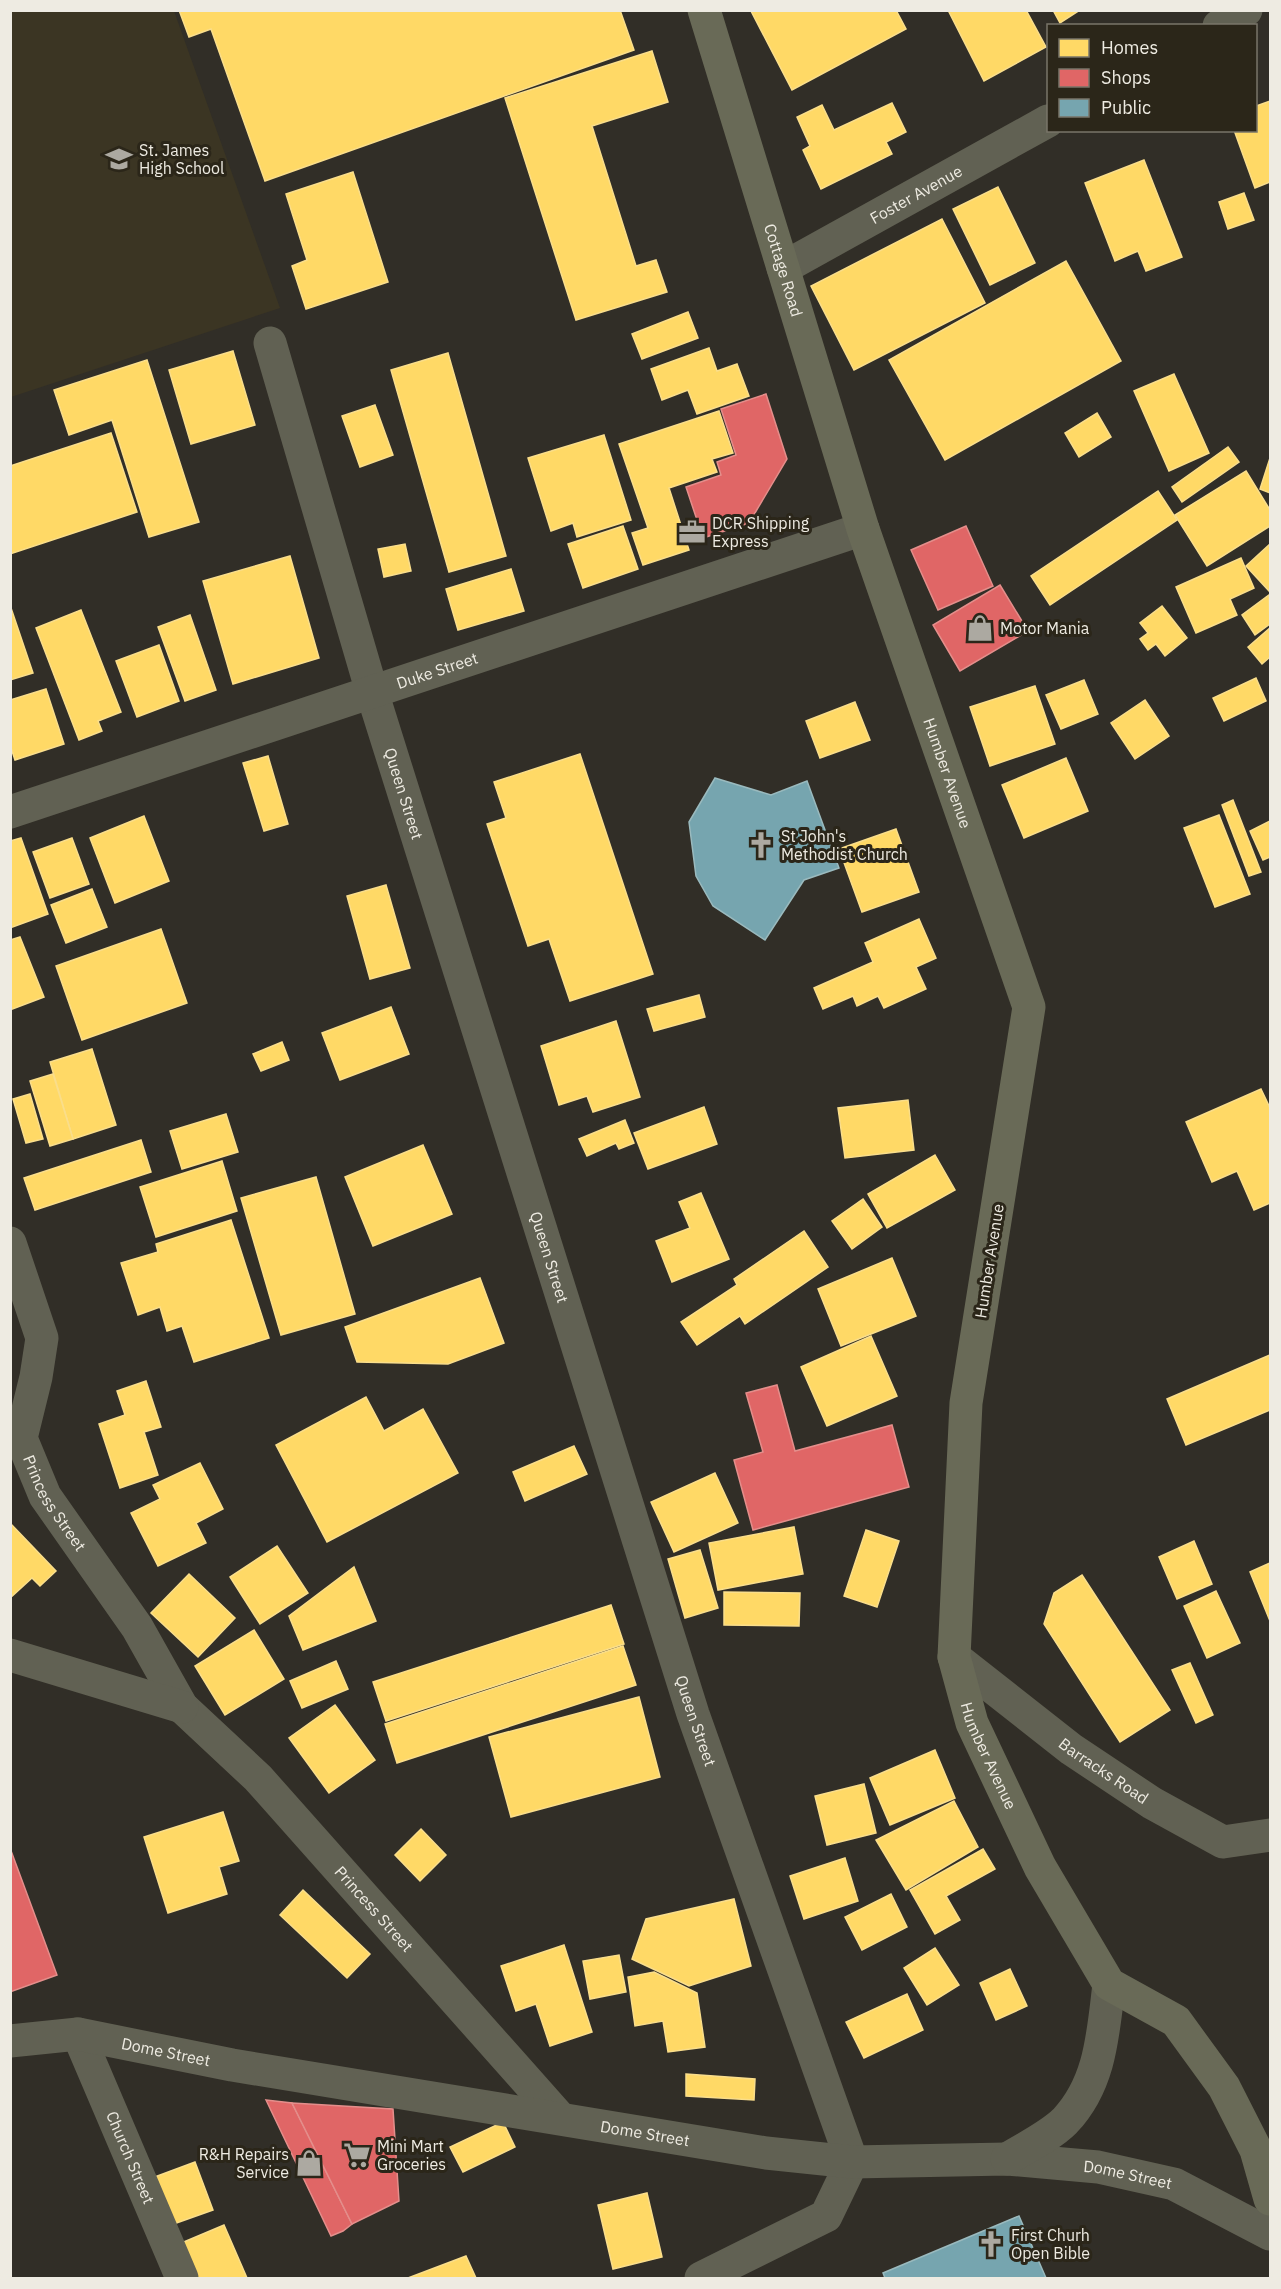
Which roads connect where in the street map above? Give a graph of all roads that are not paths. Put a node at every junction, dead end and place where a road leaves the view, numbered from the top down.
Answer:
1 (704, 10) edge
2 (1246, 10) edge
3 (1223, 24) edge
4 (1047, 122) edge
5 (783, 268) junction
6 (270, 344) dead end
7 (863, 530) junction
8 (372, 692) junction
9 (10, 812) edge
10 (10, 1244) edge
11 (10, 1655) edge
12 (954, 1657) junction
13 (182, 1707) junction
14 (1270, 1835) edge
15 (1109, 1984) junction
16 (78, 2034) junction
17 (10, 2041) edge
18 (560, 2118) junction
19 (1007, 2159) junction
20 (852, 2162) junction
21 (1270, 2199) edge
22 (1270, 2234) edge
23 (182, 2278) edge
24 (701, 2278) edge

1 - 5 main road, Cottage Road
2 - 3 street
4 - 5 street, Foster Avenue
5 - 7 main road, Cottage Road
6 - 8 street, Queen Street
7 - 8 street, Duke Street
7 - 12 main road, Humber Avenue
8 - 9 street, Duke Street
8 - 20 street, Queen Street
10 - 13 street, Princess Street
11 - 13 street, Princess Street
12 - 14 street, Barracks Road
12 - 15 main road, Humber Avenue
13 - 18 street, Princess Street
15 - 19 street
15 - 21 main road
16 - 17 street, Dome Street
16 - 18 street, Dome Street
16 - 23 street, Church Street
18 - 20 street, Dome Street
19 - 20 street, Dome Street
19 - 22 street, Dome Street
20 - 24 street

